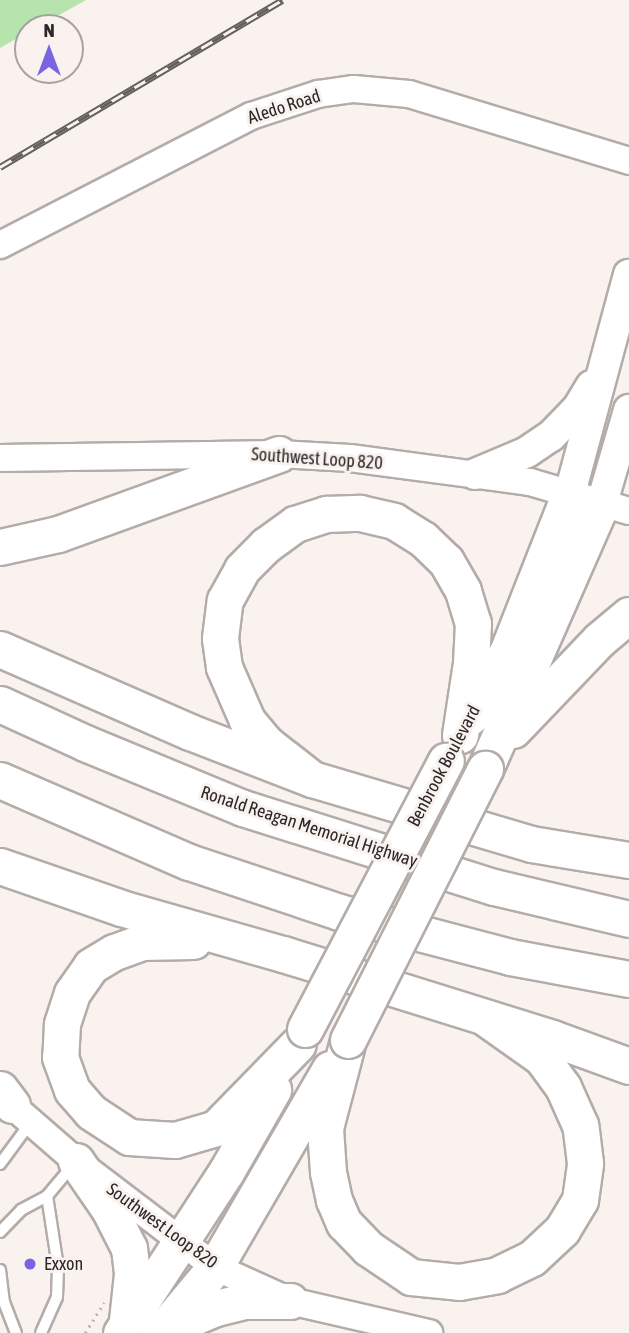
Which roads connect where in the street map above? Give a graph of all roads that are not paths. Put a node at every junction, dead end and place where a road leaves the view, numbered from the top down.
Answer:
1 (629, 160) edge
2 (0, 245) edge
3 (629, 275) edge
4 (609, 355) junction
5 (629, 410) edge
6 (279, 454) junction
7 (0, 458) edge
8 (475, 474) junction
9 (600, 502) edge
10 (0, 547) edge
11 (629, 615) edge
12 (0, 649) edge
13 (0, 704) edge
14 (453, 748) junction
15 (491, 758) junction
16 (312, 779) junction
17 (0, 780) edge
18 (561, 850) junction
19 (629, 850) edge
20 (629, 860) edge
21 (0, 866) edge
22 (627, 918) edge
23 (230, 940) junction
24 (510, 957) junction
25 (629, 979) edge
26 (629, 998) edge
27 (487, 1019) junction
28 (302, 1037) junction
29 (348, 1042) junction
30 (629, 1066) edge
31 (11, 1103) edge
32 (76, 1161) junction
33 (0, 1164) edge
34 (47, 1196) junction
35 (0, 1232) edge
36 (181, 1242) junction
37 (215, 1267) junction
38 (0, 1270) edge
39 (290, 1301) junction
40 (124, 1329) edge
41 (16, 1333) edge
42 (41, 1333) edge
43 (160, 1333) edge
44 (171, 1333) edge
45 (429, 1333) edge

1 - 2 street, Aledo Road
3 - 4 main road, Benbrook Boulevard
4 - 8 main road
4 - 9 main road, Benbrook Boulevard
5 - 9 main road, Benbrook Boulevard
6 - 7 street, Southwest Loop 820
6 - 8 street, Southwest Loop 820
6 - 10 highway
8 - 9 street, Southwest Loop 820
9 - 14 highway, Benbrook Boulevard
9 - 15 highway, Benbrook Boulevard
11 - 15 highway
12 - 16 highway
13 - 22 highway, Ronald Reagan Memorial Highway
14 - 16 highway
14 - 28 highway, Benbrook Boulevard, bridge
15 - 29 highway, Benbrook Boulevard, bridge
16 - 18 highway
17 - 24 highway
18 - 19 highway
18 - 20 highway
21 - 23 highway
23 - 27 highway
23 - 28 highway
24 - 25 highway
24 - 26 highway
27 - 29 highway
27 - 30 highway
28 - 36 highway, Benbrook Boulevard
29 - 37 highway, Benbrook Boulevard
31 - 32 street, Southwest Loop 820
31 - 33 lane
32 - 34 lane
32 - 36 street, Southwest Loop 820
32 - 40 highway
34 - 35 lane
34 - 42 lane
36 - 37 street, Southwest Loop 820
36 - 40 highway, Benbrook Boulevard
37 - 39 street, Southwest Loop 820
37 - 43 highway, Benbrook Boulevard
38 - 41 lane
39 - 44 highway
39 - 45 street, Southwest Loop 820

